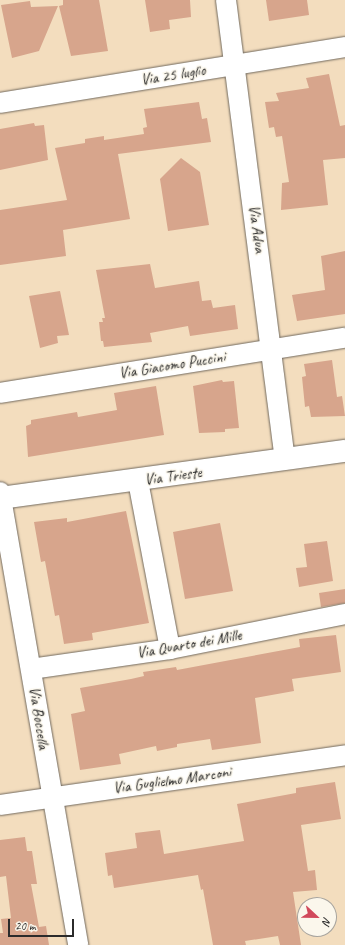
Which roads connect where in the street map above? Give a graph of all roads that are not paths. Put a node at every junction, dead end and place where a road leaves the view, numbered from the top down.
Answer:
1 (226, 0) edge
2 (345, 47) edge
3 (235, 66) junction
4 (0, 103) edge
5 (345, 338) edge
6 (273, 349) junction
7 (0, 393) edge
8 (345, 451) edge
9 (286, 459) junction
10 (138, 481) junction
11 (0, 496) edge
12 (345, 614) edge
13 (170, 649) junction
14 (31, 669) junction
15 (345, 755) edge
16 (52, 797) junction
17 (0, 805) edge
18 (78, 945) edge

1 - 3 street, Via Adua
2 - 3 street, Via 25 luglio
3 - 4 street, Via 25 luglio
3 - 6 street, Via Adua
5 - 6 street, Via Giacomo Puccini
6 - 7 street, Via Giacomo Puccini
6 - 9 street, Via Adua
8 - 9 street, Via Trieste
9 - 10 street, Via Trieste
10 - 11 street, Via Trieste
10 - 13 street
11 - 14 street, Via Boccella
12 - 13 street, Via Quarto dei Mille
13 - 14 street, Via Quarto dei Mille
14 - 16 street, Via Boccella
15 - 16 street, Via Guglielmo Marconi
16 - 17 street, Via Guglielmo Marconi
16 - 18 street, Via Boccella

